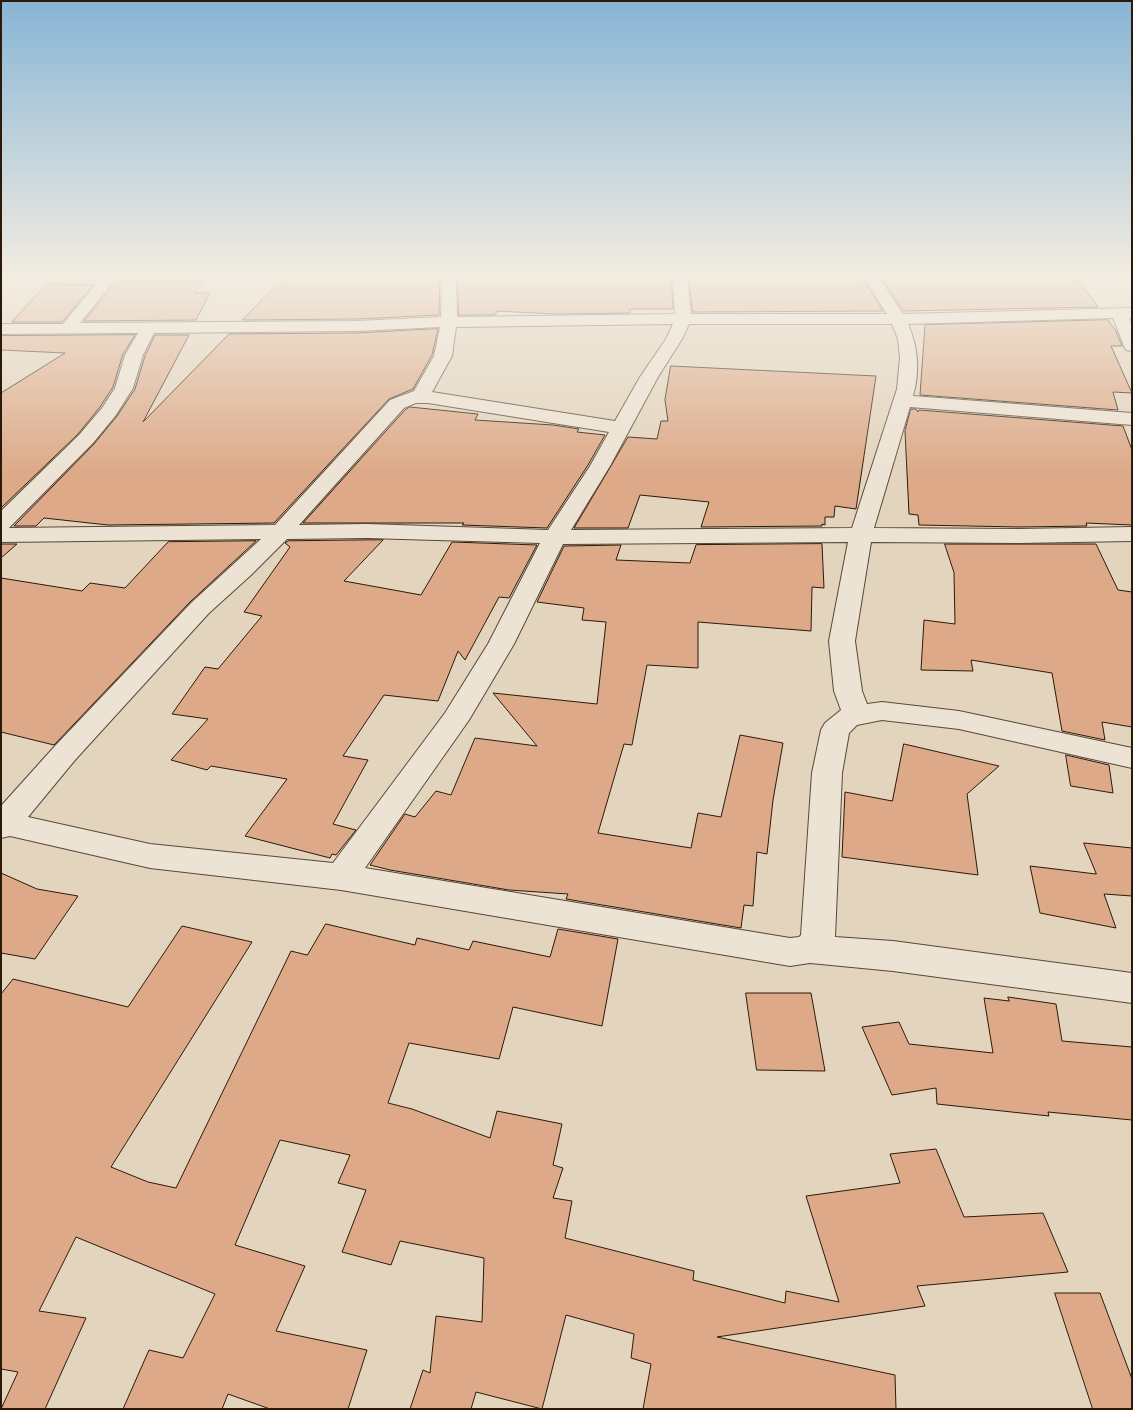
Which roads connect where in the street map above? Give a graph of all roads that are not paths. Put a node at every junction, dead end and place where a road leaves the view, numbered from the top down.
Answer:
1 (141, 342) edge
2 (446, 342) edge
3 (672, 342) edge
4 (906, 342) edge
5 (413, 397) junction
6 (902, 401) junction
7 (1132, 419) edge
8 (622, 428) junction
9 (1, 524) edge
10 (281, 532) junction
11 (1132, 534) edge
12 (1, 535) edge
13 (861, 535) junction
14 (555, 537) junction
15 (857, 715) junction
16 (1132, 758) edge
17 (2, 824) edge
18 (341, 877) junction
19 (811, 949) junction
20 (1132, 988) edge

1 - 9 street
2 - 5 street
3 - 8 street
4 - 6 street
5 - 8 street
5 - 10 street
6 - 7 street
6 - 13 street
8 - 14 street
10 - 12 street
10 - 14 street
10 - 17 street
11 - 13 street
13 - 14 street
13 - 15 street
14 - 18 street
15 - 16 street
15 - 19 street
17 - 18 street
18 - 19 street
19 - 20 street

